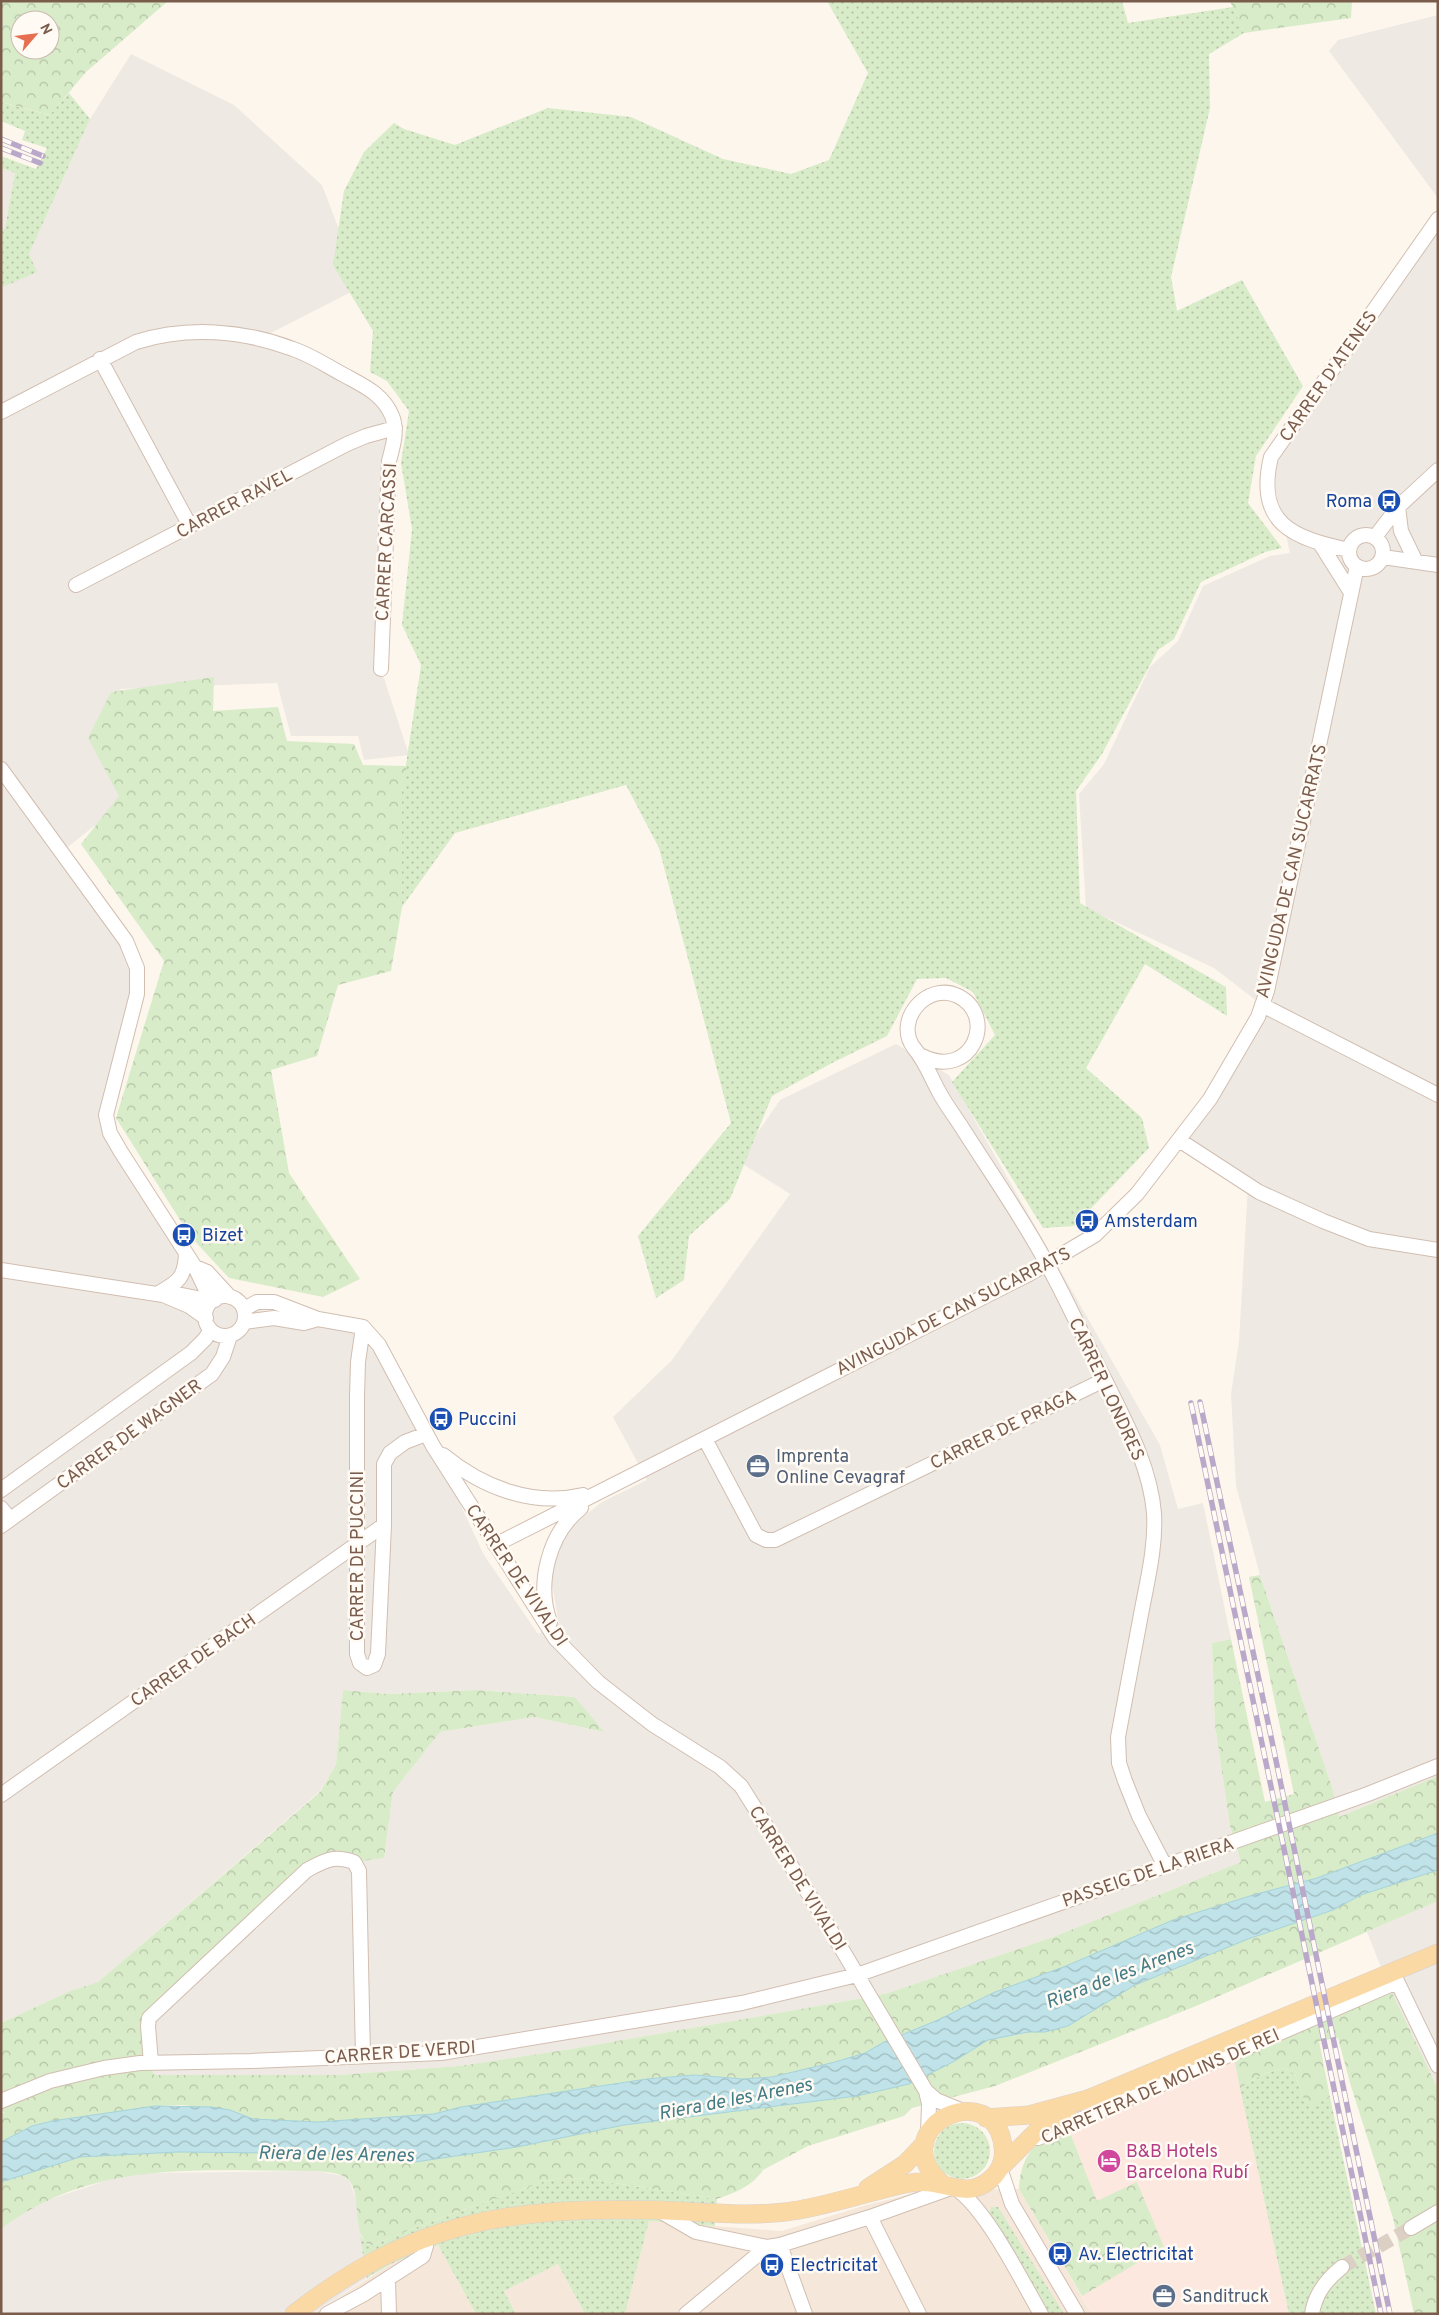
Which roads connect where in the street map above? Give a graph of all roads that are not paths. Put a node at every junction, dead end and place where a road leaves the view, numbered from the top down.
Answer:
1 (1438, 218) edge
2 (100, 359) junction
3 (1, 412) edge
4 (394, 422) junction
5 (1438, 470) edge
6 (1398, 507) junction
7 (190, 526) junction
8 (1375, 537) junction
9 (1321, 545) junction
10 (1349, 550) junction
11 (1383, 557) junction
12 (1416, 562) junction
13 (1438, 565) edge
14 (1357, 566) junction
15 (76, 585) dead end
16 (1350, 592) junction
17 (381, 669) dead end
18 (1, 769) edge
19 (1262, 1005) junction
20 (922, 1056) junction
21 (1438, 1095) edge
22 (1179, 1140) junction
23 (1438, 1250) edge
24 (186, 1253) junction
25 (1047, 1264) junction
26 (195, 1268) junction
27 (1, 1270) edge
28 (160, 1295) junction
29 (230, 1297) junction
30 (214, 1301) junction
31 (244, 1315) junction
32 (208, 1324) junction
33 (363, 1327) junction
34 (230, 1336) junction
35 (1104, 1380) junction
36 (704, 1439) junction
37 (429, 1440) junction
38 (605, 1489) junction
39 (1, 1490) edge
40 (4, 1518) edge
41 (384, 1525) junction
42 (357, 1544) junction
43 (496, 1545) junction
44 (555, 1638) junction
45 (1438, 1766) edge
46 (1, 1795) edge
47 (1166, 1866) junction
48 (1438, 1953) edge
49 (857, 1975) junction
50 (1395, 1977) junction
51 (363, 2056) junction
52 (151, 2063) junction
53 (1438, 2066) edge
54 (926, 2091) junction
55 (1088, 2099) junction
56 (1, 2101) edge
57 (962, 2111) junction
58 (986, 2118) junction
59 (926, 2138) junction
60 (1006, 2162) junction
61 (950, 2187) junction
62 (854, 2196) junction
63 (658, 2210) junction
64 (1438, 2212) edge
65 (870, 2216) junction
66 (1411, 2228) tunnel mouth
67 (424, 2237) junction
68 (773, 2246) junction
69 (1342, 2267) tunnel mouth
70 (388, 2280) junction
71 (294, 2314) edge
72 (327, 2314) edge
73 (389, 2314) edge
74 (686, 2314) edge
75 (805, 2314) edge
76 (919, 2314) edge
77 (1042, 2314) edge
78 (1077, 2314) edge
79 (1312, 2314) edge

1 - 9 street, CARRER D'ATENES
2 - 3 street
2 - 4 street
2 - 7 street
4 - 7 street, CARRER RAVEL
4 - 17 street, CARRER CARCASSI
5 - 6 street
6 - 8 street
6 - 12 street
7 - 15 street, CARRER RAVEL
8 - 10 street
8 - 11 street
9 - 10 street, CARRER D'ATENES
9 - 16 street
10 - 14 street
11 - 12 street
11 - 14 street
12 - 13 street
14 - 16 street, AVINGUDA DE CAN SUCARRATS
16 - 19 street, AVINGUDA DE CAN SUCARRATS
18 - 24 street
19 - 21 street
19 - 22 street, AVINGUDA DE CAN SUCARRATS
20 - 20 street
20 - 25 street, CARRER LONDRES
22 - 23 street
22 - 25 street, AVINGUDA DE CAN SUCARRATS
24 - 26 street
24 - 28 street
25 - 35 street, CARRER LONDRES
25 - 36 street, AVINGUDA DE CAN SUCARRATS
26 - 29 street
26 - 30 street
27 - 28 street
28 - 30 street
28 - 32 street
29 - 30 street
29 - 31 street
30 - 32 street
31 - 33 street
31 - 34 street
32 - 34 street
32 - 39 street, CARRER DE WAGNER
33 - 37 street, CARRER DE VIVALDI
33 - 42 street, CARRER DE PUCCINI
34 - 40 street, CARRER DE WAGNER
35 - 36 street, CARRER DE PRAGA
35 - 47 street, CARRER LONDRES
36 - 38 street, AVINGUDA DE CAN SUCARRATS
37 - 38 street, AVINGUDA DE CAN SUCARRATS
37 - 41 street, CARRER DE PUCCINI
37 - 43 street, CARRER DE VIVALDI
38 - 43 street, AVINGUDA DE CAN SUCARRATS
38 - 44 street, AVINGUDA DE CAN SUCARRATS
41 - 42 street, CARRER DE BACH
41 - 42 street, CARRER DE PUCCINI
42 - 46 street, CARRER DE BACH
43 - 44 street, CARRER DE VIVALDI
44 - 49 street, CARRER DE VIVALDI
45 - 47 street, PASSEIG DE LA RIERA
47 - 49 street, PASSEIG DE LA RIERA
48 - 50 main road, CARRETERA DE MOLINS DE REI
49 - 51 street, CARRER DE VERDI
49 - 54 street, CARRER DE VIVALDI
50 - 53 street
50 - 55 main road, CARRETERA DE MOLINS DE REI
50 - 60 street, CARRETERA DE MOLINS DE REI
51 - 52 street, CARRER DE VERDI
51 - 52 street
52 - 56 street, CARRER DE VERDI
54 - 57 street, CARRER DE VIVALDI
54 - 59 street, CARRER DE VIVALDI
55 - 58 main road, CARRETERA DE MOLINS DE REI
55 - 60 main road, CARRETERA DE MOLINS DE REI
57 - 58 main road, CARRETERA DE MOLINS DE REI
57 - 59 main road
58 - 60 main road
59 - 61 main road
59 - 62 main road
60 - 61 main road, CARRETERA DE MOLINS DE REI
60 - 78 street
61 - 62 main road, CARRETERA DE MOLINS DE REI
61 - 65 street
61 - 77 street
62 - 63 main road
63 - 67 main road
63 - 68 street
64 - 66 street
65 - 68 street
65 - 76 street
67 - 70 street
67 - 71 main road
68 - 74 street
68 - 75 street
69 - 79 street
70 - 72 street
70 - 73 street

